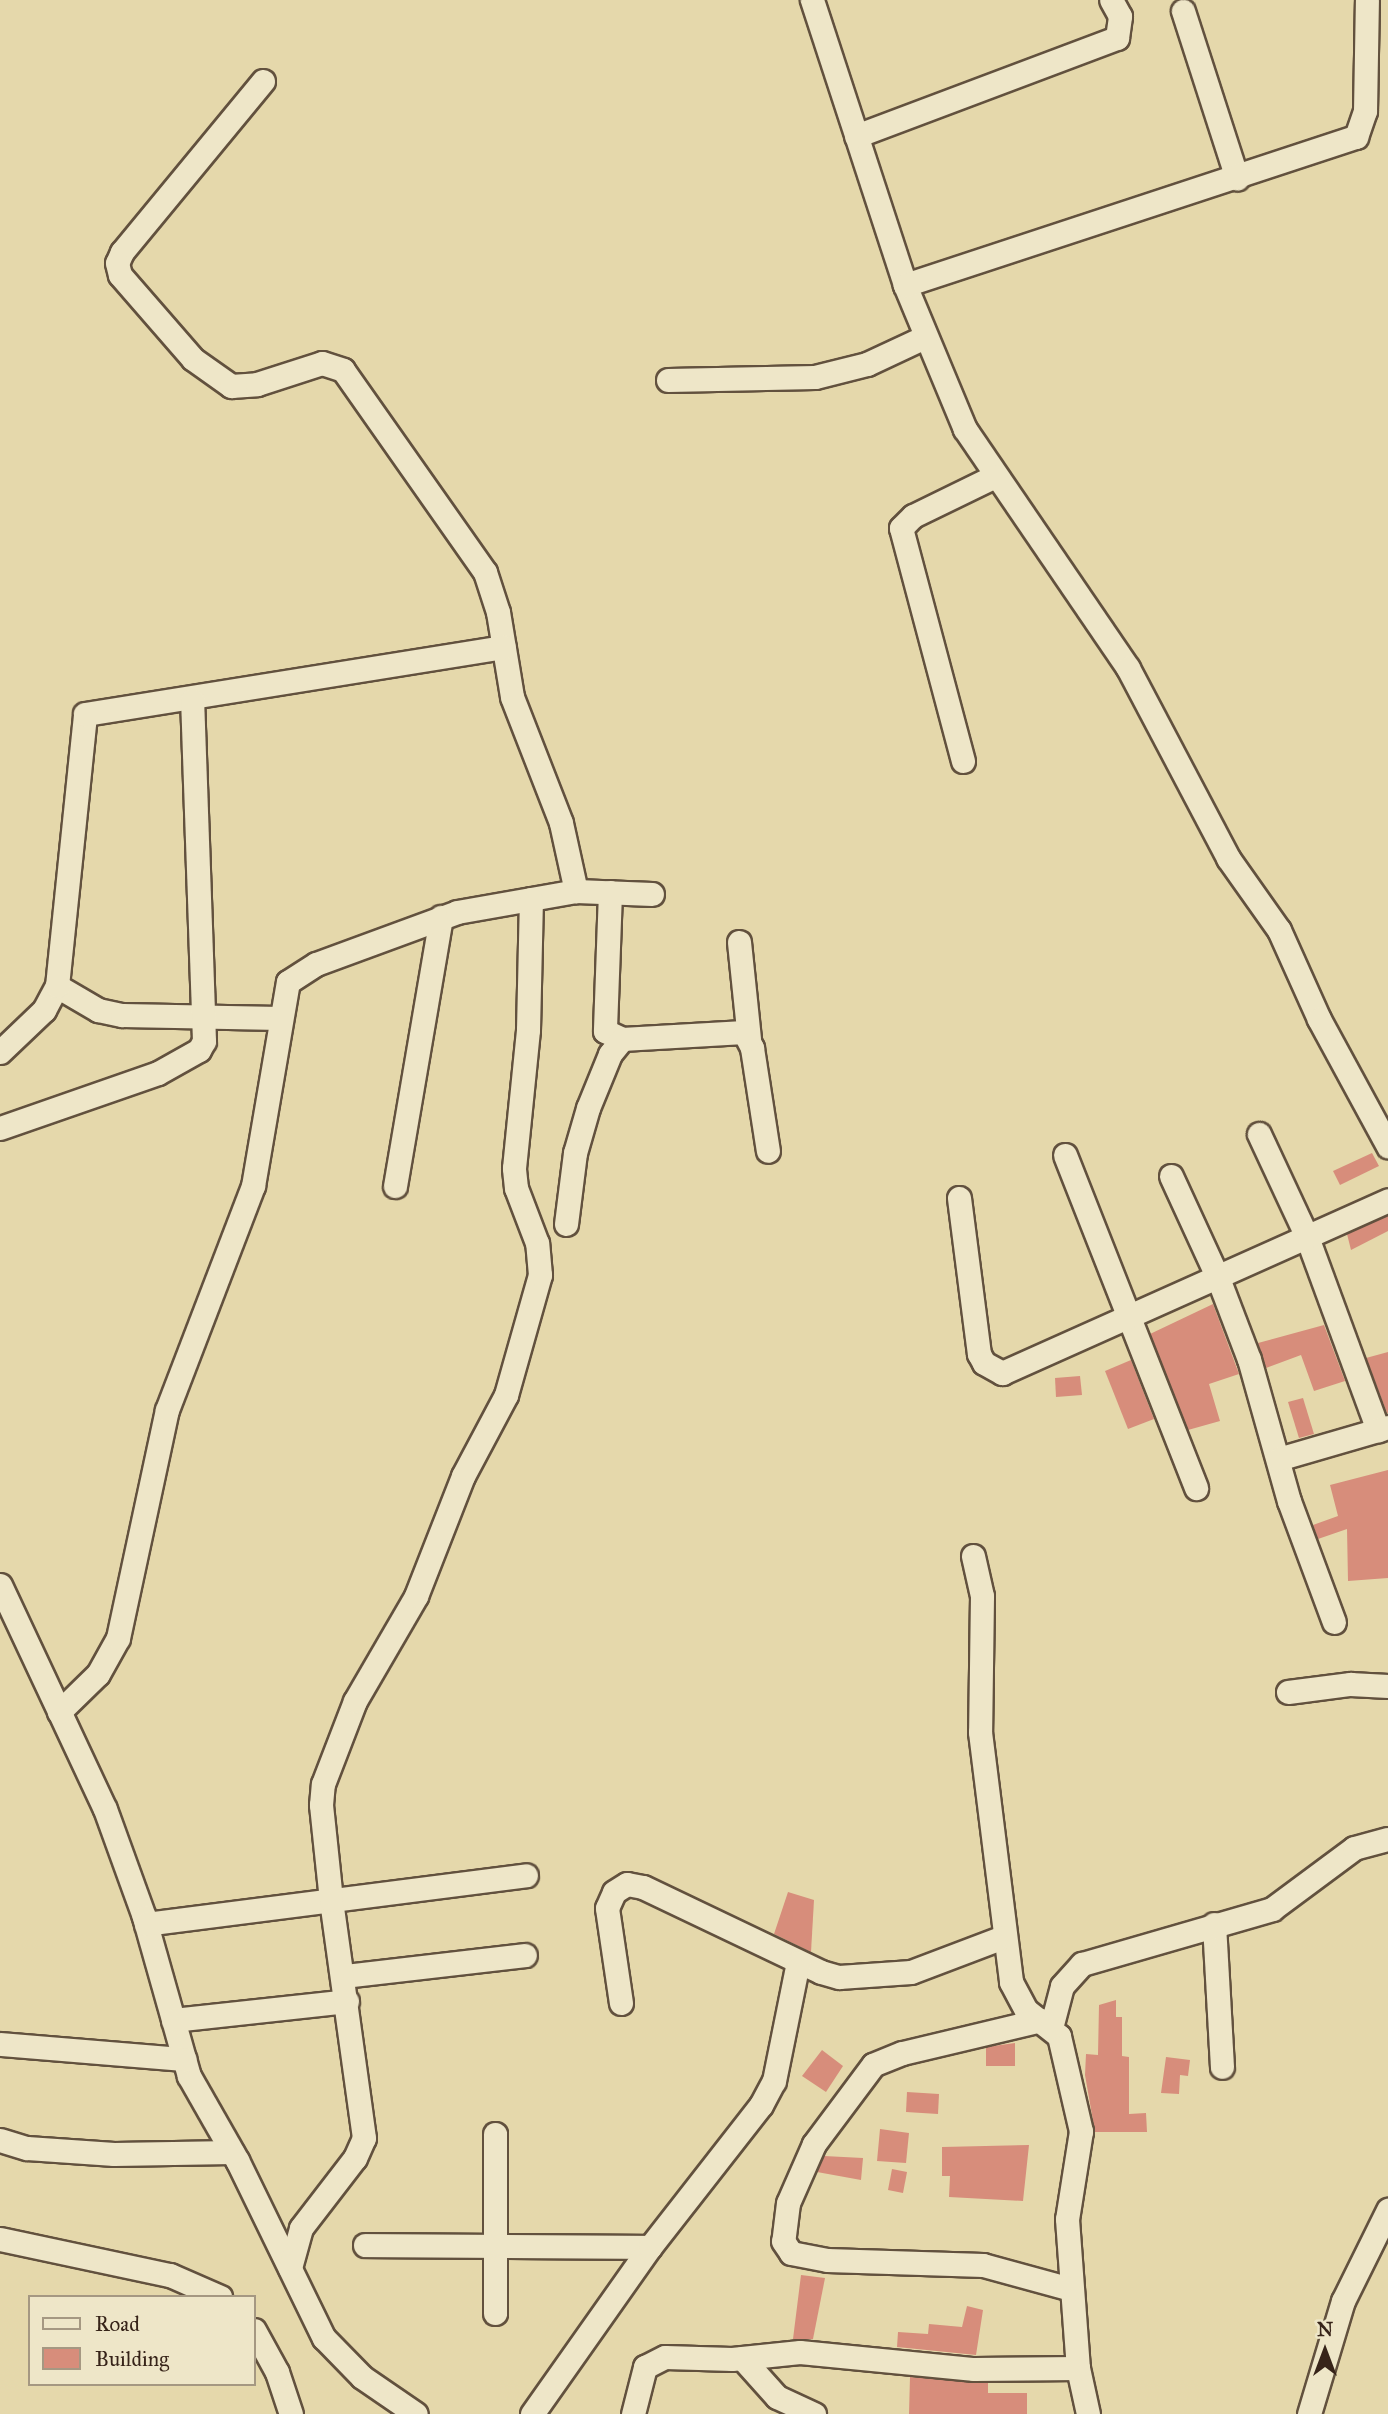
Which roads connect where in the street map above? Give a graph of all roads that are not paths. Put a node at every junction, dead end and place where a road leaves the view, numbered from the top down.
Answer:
1 (812, 0) edge
2 (1111, 0) edge
3 (1367, 0) edge
4 (1183, 11) dead end
5 (263, 81) dead end
6 (856, 136) junction
7 (1237, 178) junction
8 (905, 285) junction
9 (925, 337) junction
10 (668, 380) dead end
11 (995, 476) junction
12 (504, 647) junction
13 (192, 700) junction
14 (963, 761) dead end
15 (576, 891) junction
16 (610, 892) junction
17 (652, 894) dead end
18 (531, 899) junction
19 (441, 917) junction
20 (739, 942) dead end
21 (57, 986) junction
22 (205, 1017) junction
23 (280, 1017) junction
24 (749, 1038) junction
25 (622, 1039) junction
26 (0, 1052) edge
27 (0, 1128) edge
28 (1259, 1134) dead end
29 (1388, 1146) edge
30 (768, 1151) dead end
31 (1065, 1155) dead end
32 (1171, 1176) dead end
33 (395, 1186) dead end
34 (959, 1198) dead end
35 (1388, 1200) edge
36 (566, 1224) dead end
37 (1307, 1237) junction
38 (1218, 1278) junction
39 (1131, 1318) junction
40 (1383, 1428) edge
41 (1279, 1459) junction
42 (1196, 1488) dead end
43 (973, 1556) dead end
44 (0, 1585) edge
45 (1334, 1622) dead end
46 (1388, 1686) edge
47 (1288, 1692) dead end
48 (59, 1712) junction
49 (1388, 1839) edge
50 (526, 1875) dead end
51 (331, 1900) junction
52 (146, 1924) junction
53 (1214, 1924) junction
54 (1003, 1937) junction
55 (525, 1955) dead end
56 (798, 1962) junction
57 (344, 1976) junction
58 (347, 2001) junction
59 (621, 2003) dead end
60 (173, 2021) junction
61 (1046, 2024) junction
62 (0, 2044) edge
63 (184, 2059) junction
64 (1222, 2067) dead end
65 (495, 2134) dead end
66 (0, 2140) edge
67 (232, 2152) junction
68 (1388, 2210) edge
69 (0, 2240) edge
70 (365, 2245) dead end
71 (496, 2246) junction
72 (650, 2247) junction
73 (290, 2268) junction
74 (1071, 2289) junction
75 (215, 2295) edge
76 (495, 2313) dead end
77 (256, 2334) edge
78 (742, 2358) junction
79 (1078, 2368) junction
80 (291, 2414) edge
81 (416, 2414) edge
82 (531, 2414) edge
83 (633, 2414) edge
84 (814, 2414) edge
85 (1088, 2414) edge
86 (1309, 2414) edge

1 - 6 street
2 - 6 street
3 - 7 street
4 - 7 street
5 - 12 street
6 - 8 street
7 - 8 street
8 - 9 street
9 - 10 street
9 - 11 street
11 - 14 street
11 - 29 street
12 - 13 street
12 - 15 street
13 - 21 street
13 - 22 street
15 - 16 street
15 - 18 street
16 - 17 street
16 - 25 street
18 - 19 street
18 - 51 street
19 - 23 street
19 - 33 street
20 - 24 street
21 - 22 street
21 - 26 street
22 - 23 street
22 - 27 street
23 - 48 street
24 - 25 street
24 - 30 street
25 - 36 street
28 - 37 street
31 - 39 street
32 - 38 street
34 - 39 street
35 - 37 street
37 - 38 street
37 - 40 street
38 - 39 street
38 - 41 street
39 - 42 street
40 - 41 street
41 - 45 street
43 - 54 street
44 - 48 street
46 - 47 street
48 - 52 street
49 - 53 street
50 - 51 street
51 - 52 street
51 - 57 street
52 - 60 street
53 - 61 street
53 - 64 street
54 - 56 street
54 - 61 street
55 - 57 street
56 - 59 street
56 - 72 street
57 - 58 street
58 - 60 street
58 - 73 street
60 - 63 street
61 - 74 street
61 - 74 street
62 - 63 street
63 - 67 street
65 - 71 street
66 - 67 street
67 - 73 street
68 - 86 street
69 - 75 street
70 - 71 street
71 - 72 street
71 - 76 street
72 - 82 street
73 - 81 street
74 - 79 street
77 - 80 street
78 - 79 street
78 - 83 street
78 - 84 street
79 - 85 street

